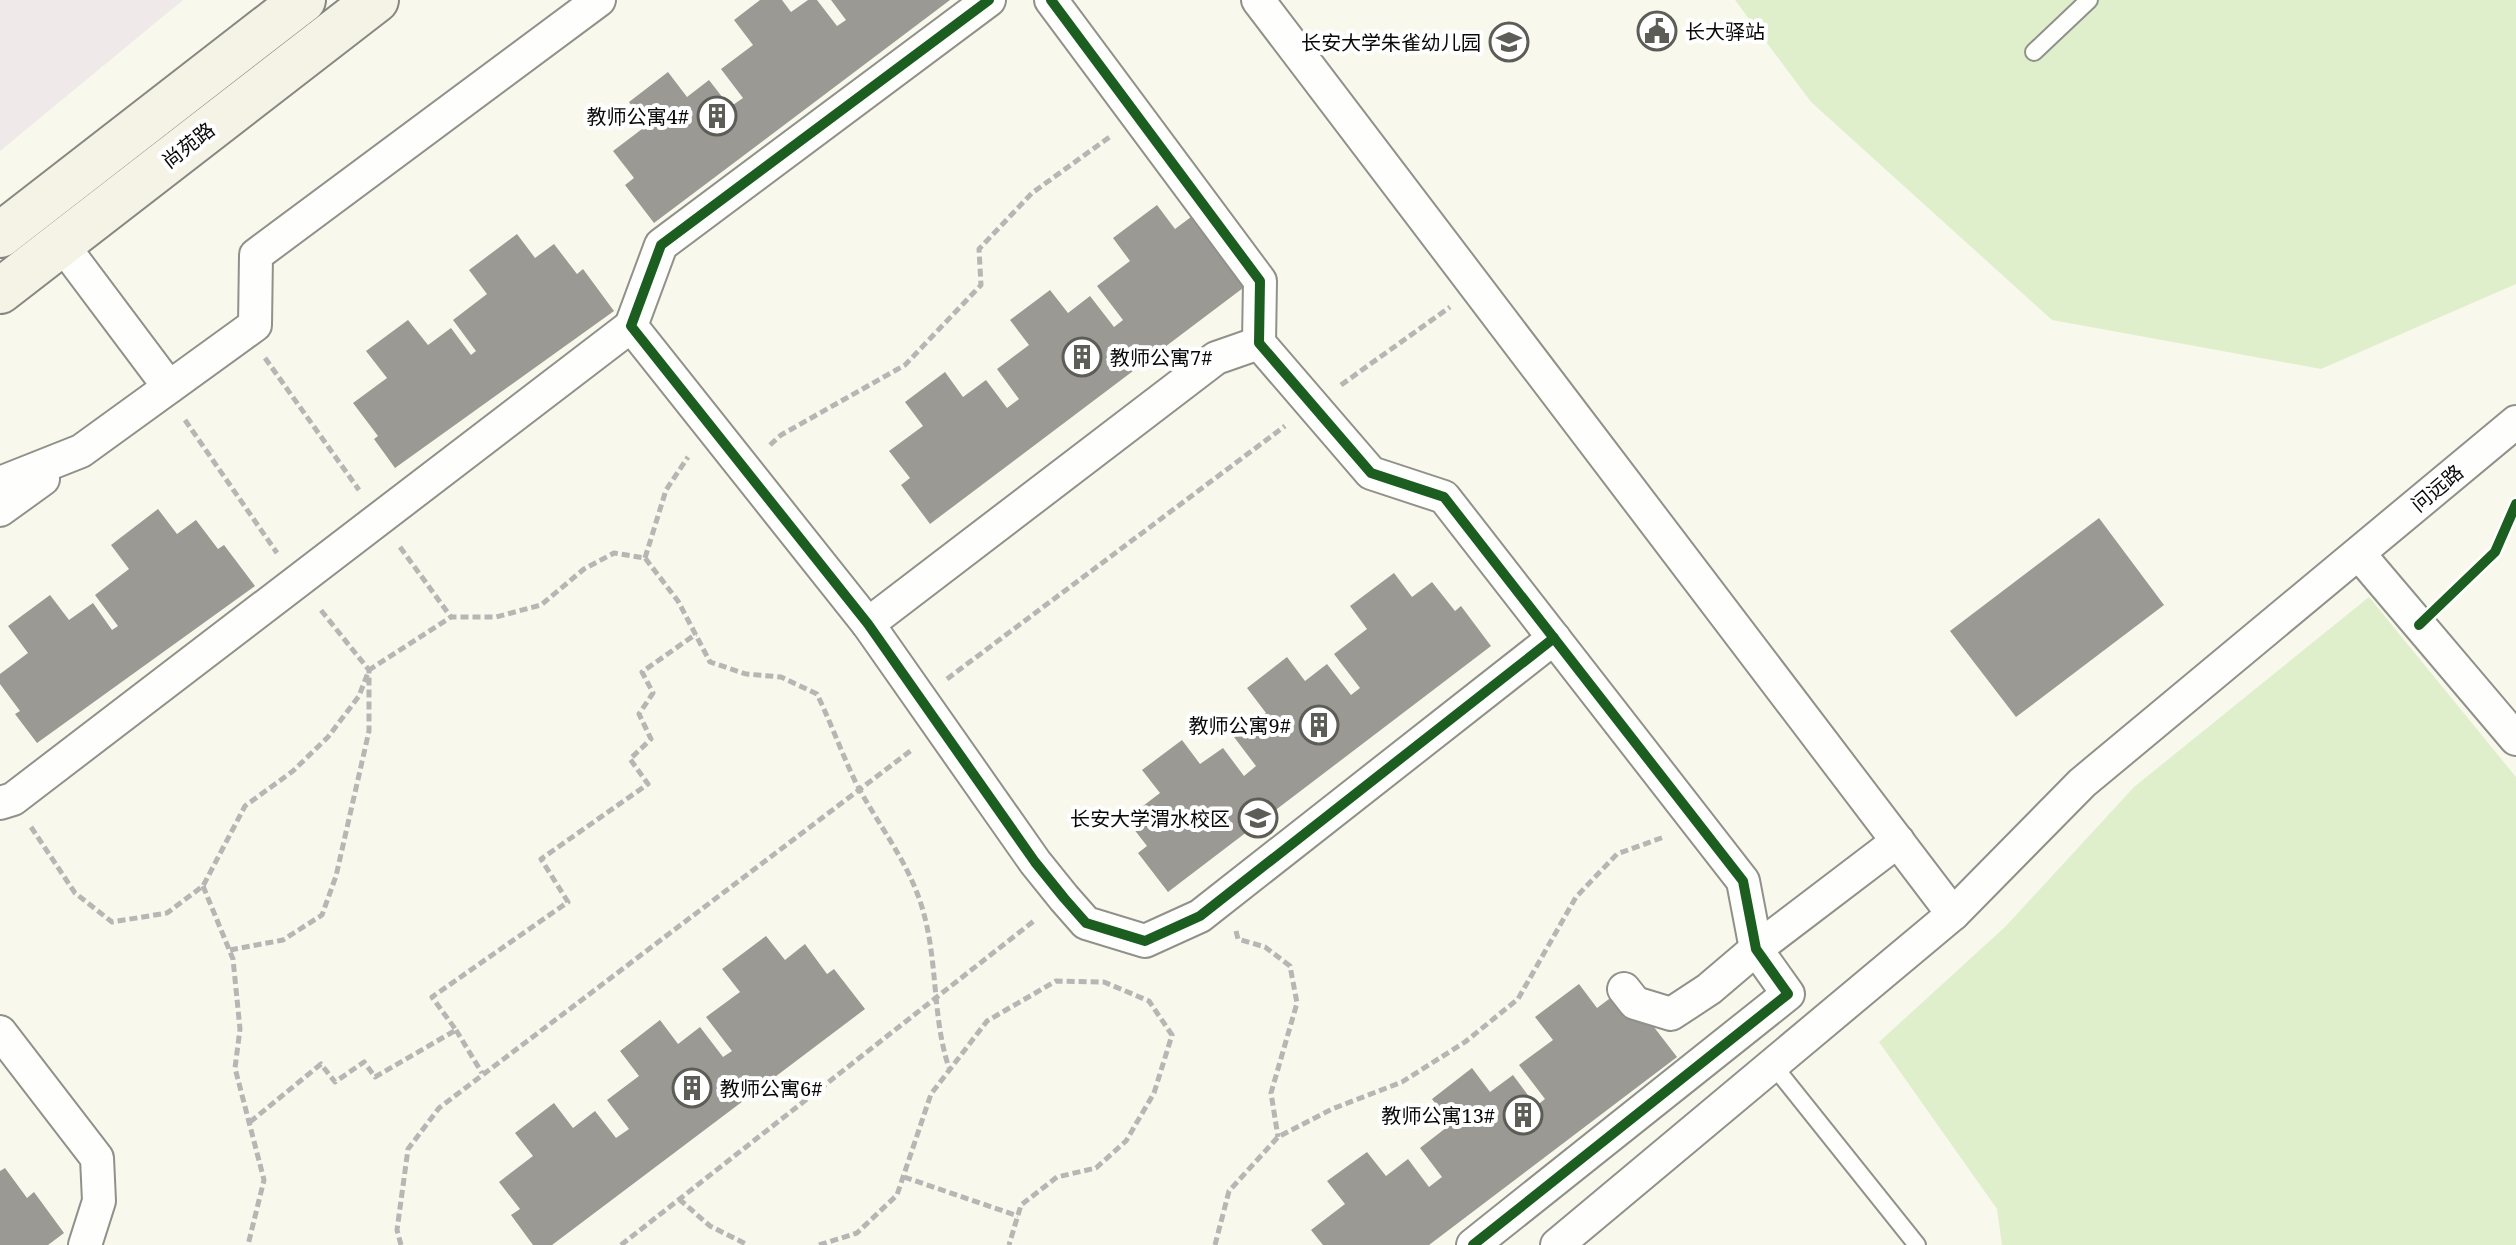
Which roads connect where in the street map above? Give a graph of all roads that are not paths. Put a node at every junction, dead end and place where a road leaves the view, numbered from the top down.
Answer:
1 (303, 0) edge
2 (376, 0) edge
3 (599, 0) edge
4 (989, 0) edge
5 (1051, 0) edge
6 (1258, 0) edge
7 (2089, 0) edge
8 (2034, 52) dead end
9 (0, 235) edge
10 (61, 243) junction
11 (0, 291) edge
12 (631, 326) junction
13 (1259, 343) junction
14 (169, 387) junction
15 (2516, 422) edge
16 (81, 451) junction
17 (0, 483) edge
18 (0, 510) edge
19 (2359, 554) junction
20 (868, 624) junction
21 (1554, 638) junction
22 (2516, 739) edge
23 (6, 801) edge
24 (1898, 841) junction
25 (1953, 914) junction
26 (1756, 949) junction
27 (1624, 989) dead end
28 (0, 1032) edge
29 (1773, 1065) junction
30 (85, 1245) edge
31 (1473, 1245) edge
32 (1557, 1245) edge
33 (1917, 1245) edge

1 - 9 main road
2 - 10 main road, 尚苑路
3 - 14 street
4 - 12 street
5 - 13 street
6 - 24 street
7 - 8 lane
10 - 11 main road, 尚苑路
10 - 14 street
12 - 20 street
12 - 23 street
13 - 20 street
13 - 21 street
14 - 16 street
15 - 19 street, 问远路
16 - 17 street
16 - 18 street
19 - 22 street
19 - 25 street, 问远路
20 - 21 street
21 - 26 street
24 - 25 street
24 - 26 street
25 - 29 street, 问远路
26 - 27 street
26 - 31 street
28 - 30 street
29 - 32 street, 问远路
29 - 33 lane

